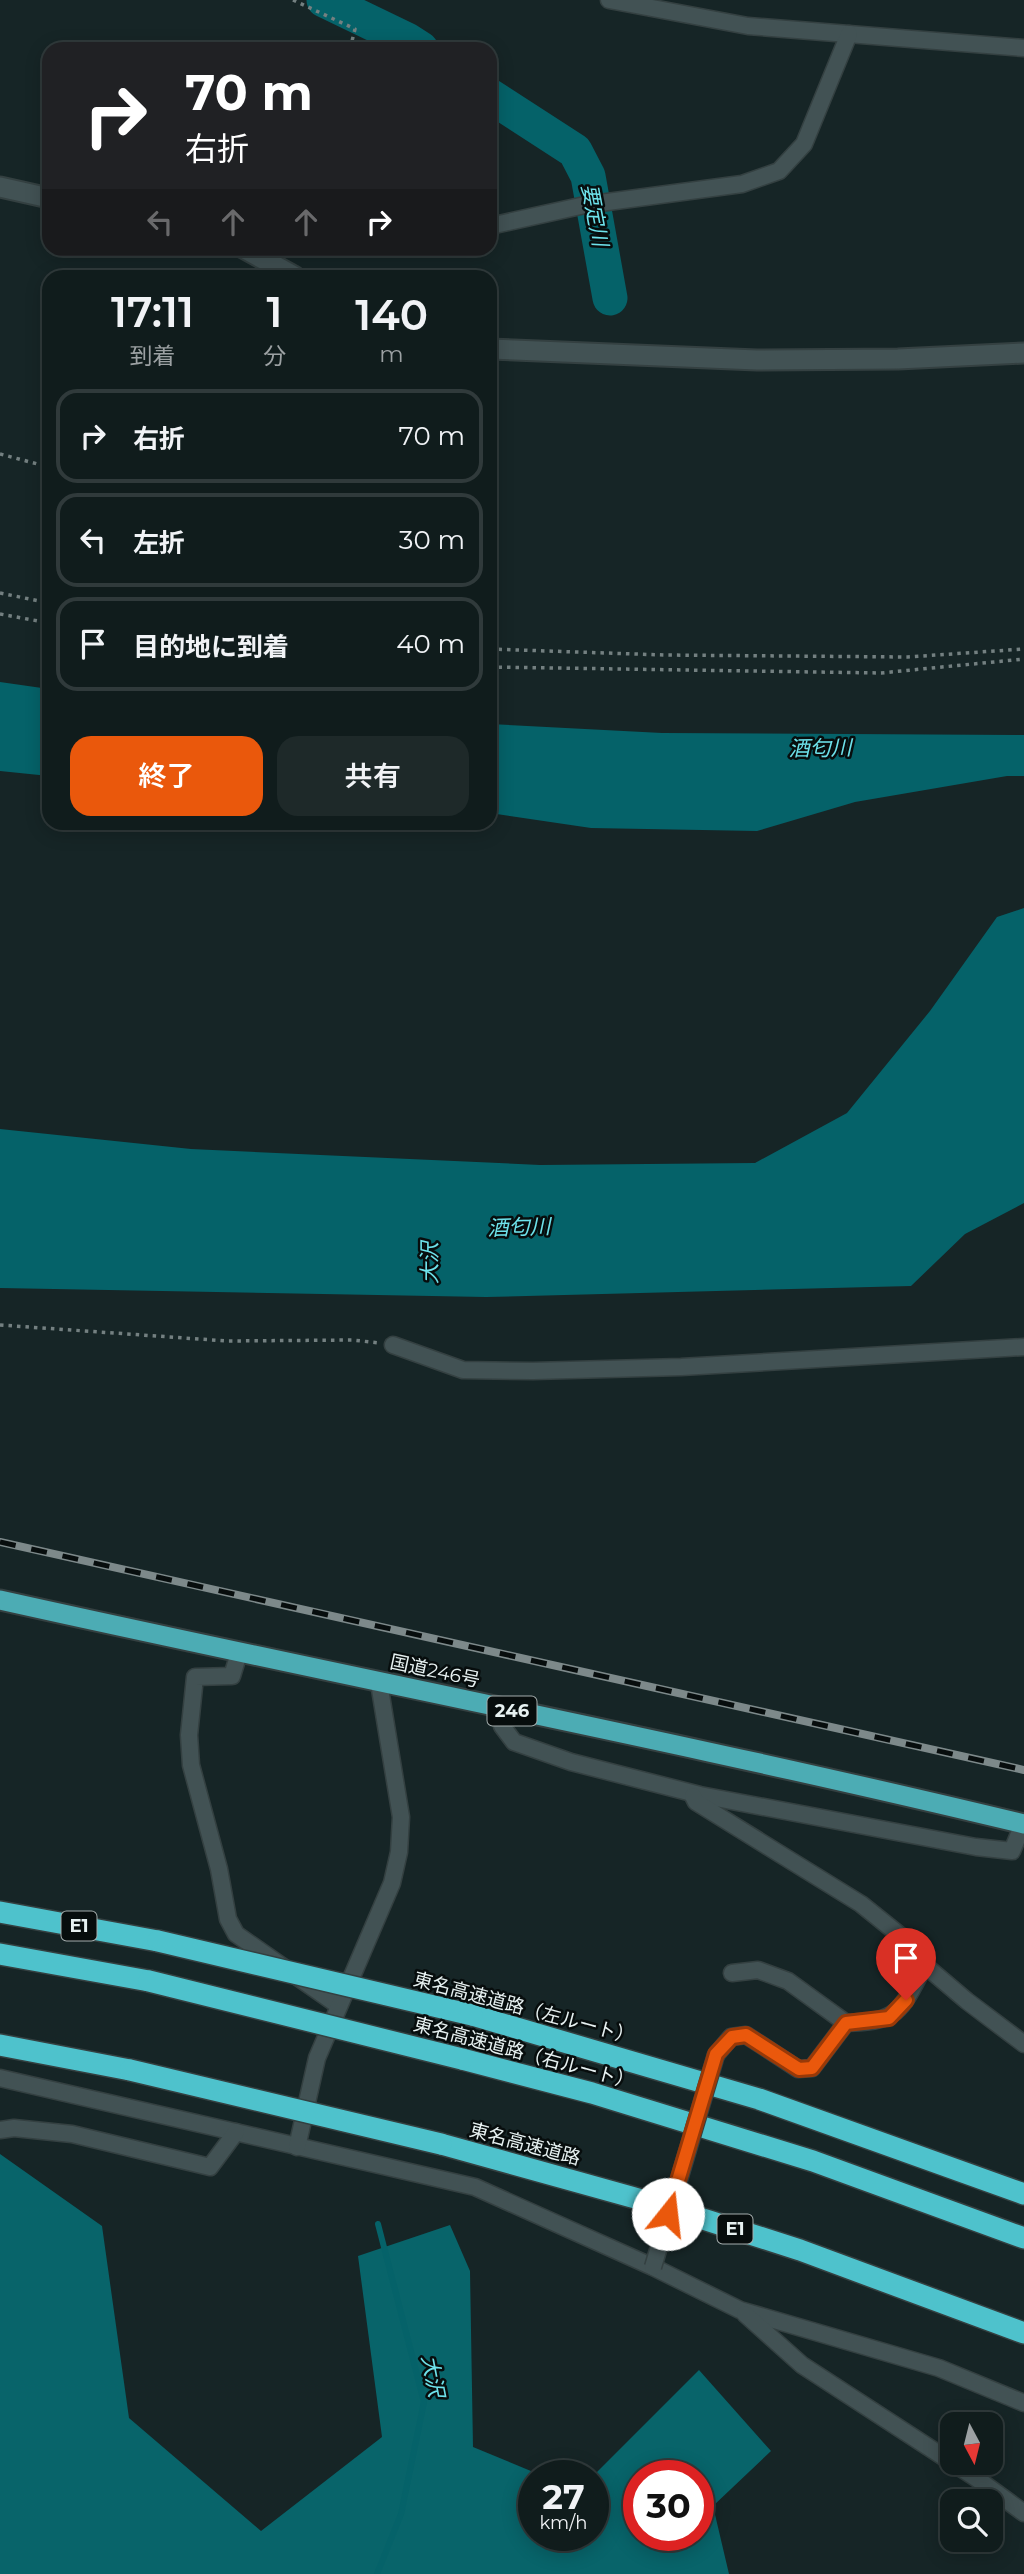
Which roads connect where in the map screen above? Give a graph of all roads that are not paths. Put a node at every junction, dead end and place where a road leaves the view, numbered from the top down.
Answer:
1 (609, 0) edge
2 (849, 34) junction
3 (1024, 48) edge
4 (0, 187) edge
5 (42, 196) edge
6 (497, 224) edge
7 (258, 256) edge
8 (283, 270) edge
9 (497, 349) edge
10 (1024, 354) edge
11 (393, 1345) road end
12 (1024, 1347) edge
13 (0, 1600) edge
14 (239, 1653) junction
15 (379, 1682) junction
16 (504, 1709) junction
17 (692, 1793) junction
18 (1024, 1824) edge
19 (0, 1912) edge
20 (0, 1954) edge
21 (915, 1965) junction
22 (732, 1973) dead end
23 (339, 2006) junction
24 (846, 2023) junction
25 (1024, 2044) edge
26 (0, 2045) edge
27 (0, 2078) edge
28 (0, 2130) edge
29 (236, 2132) junction
30 (297, 2147) junction
31 (1024, 2193) edge
32 (1024, 2238) edge
33 (653, 2267) junction
34 (740, 2311) junction
35 (1024, 2333) edge
36 (1024, 2403) edge
37 (1024, 2513) edge

1 - 2 street
2 - 3 street
2 - 6 street
4 - 5 street
7 - 8 street
9 - 10 street
11 - 12 street
13 - 14 highway, 国道246号 / 246
14 - 15 highway, 国道246号 / 246
14 - 23 street
15 - 16 highway, 国道246号 / 246
15 - 23 street
16 - 17 street
16 - 18 highway, 国道246号 / 246
17 - 18 street
17 - 21 street
19 - 31 highway, 東名高速道路（左ルート） / E1, bridge
20 - 32 highway, 東名高速道路（右ルート） / E1, bridge
21 - 24 street
21 - 25 street
22 - 24 street
23 - 30 street
24 - 33 street, bridge
26 - 35 highway, 東名高速道路 / E1, bridge
27 - 29 street
28 - 29 street
29 - 30 street
30 - 33 street
33 - 34 street
34 - 36 street
34 - 37 street

